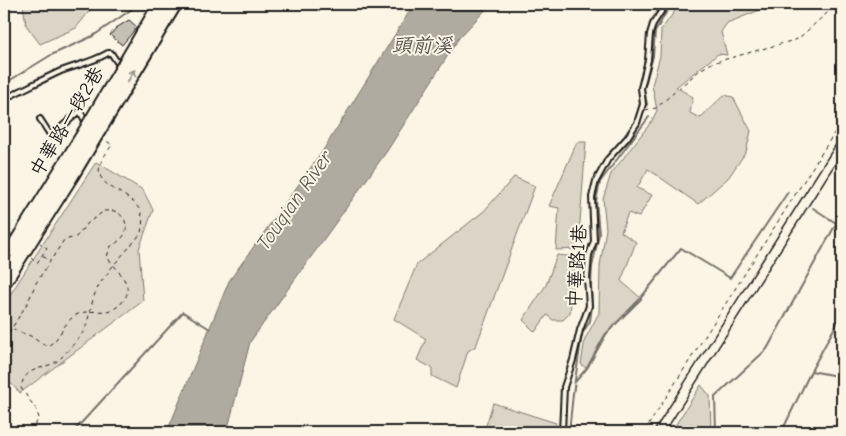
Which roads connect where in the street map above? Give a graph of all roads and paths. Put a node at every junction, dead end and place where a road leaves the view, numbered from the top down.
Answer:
1 (156, 4) edge
2 (161, 4) edge
3 (174, 4) edge
4 (666, 4) edge
5 (837, 4) edge
6 (119, 65) junction
7 (4, 99) edge
8 (640, 112) junction
9 (40, 119) dead end
10 (85, 121) junction
11 (842, 121) edge
12 (103, 138) dead end
13 (842, 144) edge
14 (37, 241) dead end
15 (4, 254) edge
16 (27, 256) dead end
17 (42, 256) junction
18 (50, 262) junction
19 (4, 264) edge
20 (113, 266) junction
21 (4, 281) edge
22 (89, 312) junction
23 (12, 328) junction
24 (4, 339) edge
25 (30, 432) edge
26 (562, 432) edge
27 (644, 432) edge
28 (659, 432) edge

1 - 6 street, 中華路一段2巷
2 - 19 highway, bridge
21 -> 3 highway, bridge
4 - 8 lane
5 - 8 path
6 - 7 lane
6 - 10 street, 中華路一段2巷
8 - 26 lane, 中華路1巷
9 - 10 lane
10 - 15 street, 中華路一段2巷
11 - 27 path
12 - 20 path
13 - 28 street
14 - 17 path
16 - 17 path
17 - 18 path
18 - 20 path
18 - 23 path
20 - 22 path
20 - 22 path
22 - 23 path
22 - 25 path
23 - 24 path

